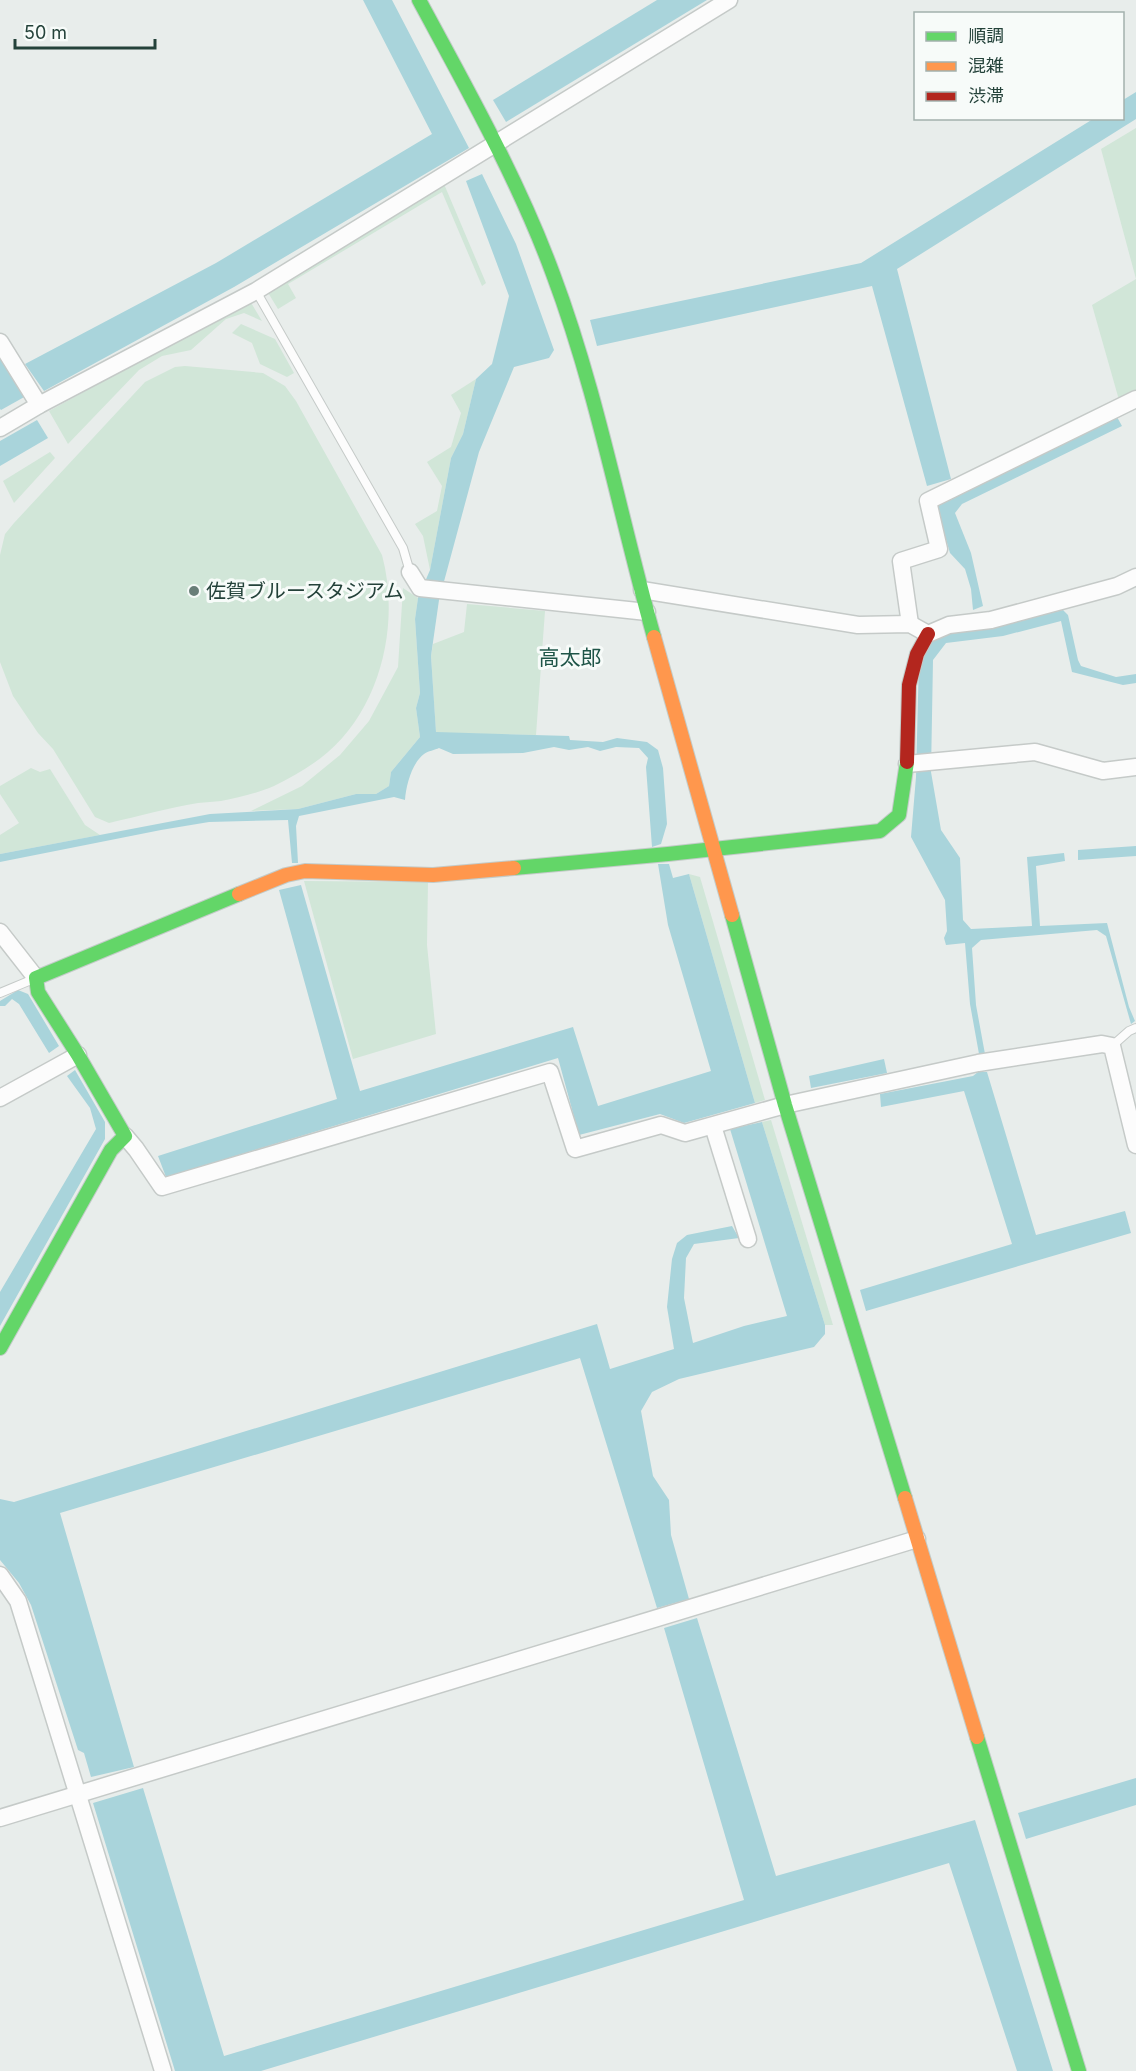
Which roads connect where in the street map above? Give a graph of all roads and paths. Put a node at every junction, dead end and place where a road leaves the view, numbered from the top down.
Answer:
1 (419, 0) edge
2 (729, 0) edge
3 (494, 143) junction
4 (256, 291) junction
5 (0, 342) edge
6 (1136, 399) edge
7 (39, 405) junction
8 (0, 428) edge
9 (410, 572) joint
10 (1136, 577) edge
11 (642, 590) junction
12 (647, 612) junction
13 (910, 624) junction
14 (928, 634) junction
15 (910, 763) junction
16 (1136, 767) edge
17 (712, 848) junction
18 (0, 933) edge
19 (36, 978) junction
20 (0, 993) edge
21 (1136, 1028) edge
22 (1112, 1046) junction
23 (78, 1055) junction
24 (0, 1098) edge
25 (785, 1105) junction
26 (713, 1126) junction
27 (125, 1136) junction
28 (1136, 1145) edge
29 (748, 1239) dead end
30 (0, 1348) edge
31 (917, 1539) junction
32 (0, 1575) edge
33 (79, 1794) junction
34 (0, 1818) edge
35 (163, 2071) edge
36 (1079, 2071) edge

1 - 3 street
2 - 3 street
3 - 4 street
3 - 11 street
4 - 7 street
4 - 9 lane
5 - 7 street
6 - 13 street
7 - 8 street
9 - 12 street
10 - 14 street
11 - 12 street
11 - 13 street
12 - 17 street
13 - 14 street
14 - 15 street
15 - 16 street
15 - 17 street
17 - 19 street
17 - 25 street
18 - 19 street
19 - 20 lane
19 - 23 street
21 - 22 lane
22 - 25 street
22 - 28 street
23 - 24 street
23 - 27 street
25 - 26 street
25 - 31 street
26 - 27 street
26 - 29 street
27 - 30 street
31 - 33 street
31 - 36 street
32 - 33 street
33 - 34 street
33 - 35 street

